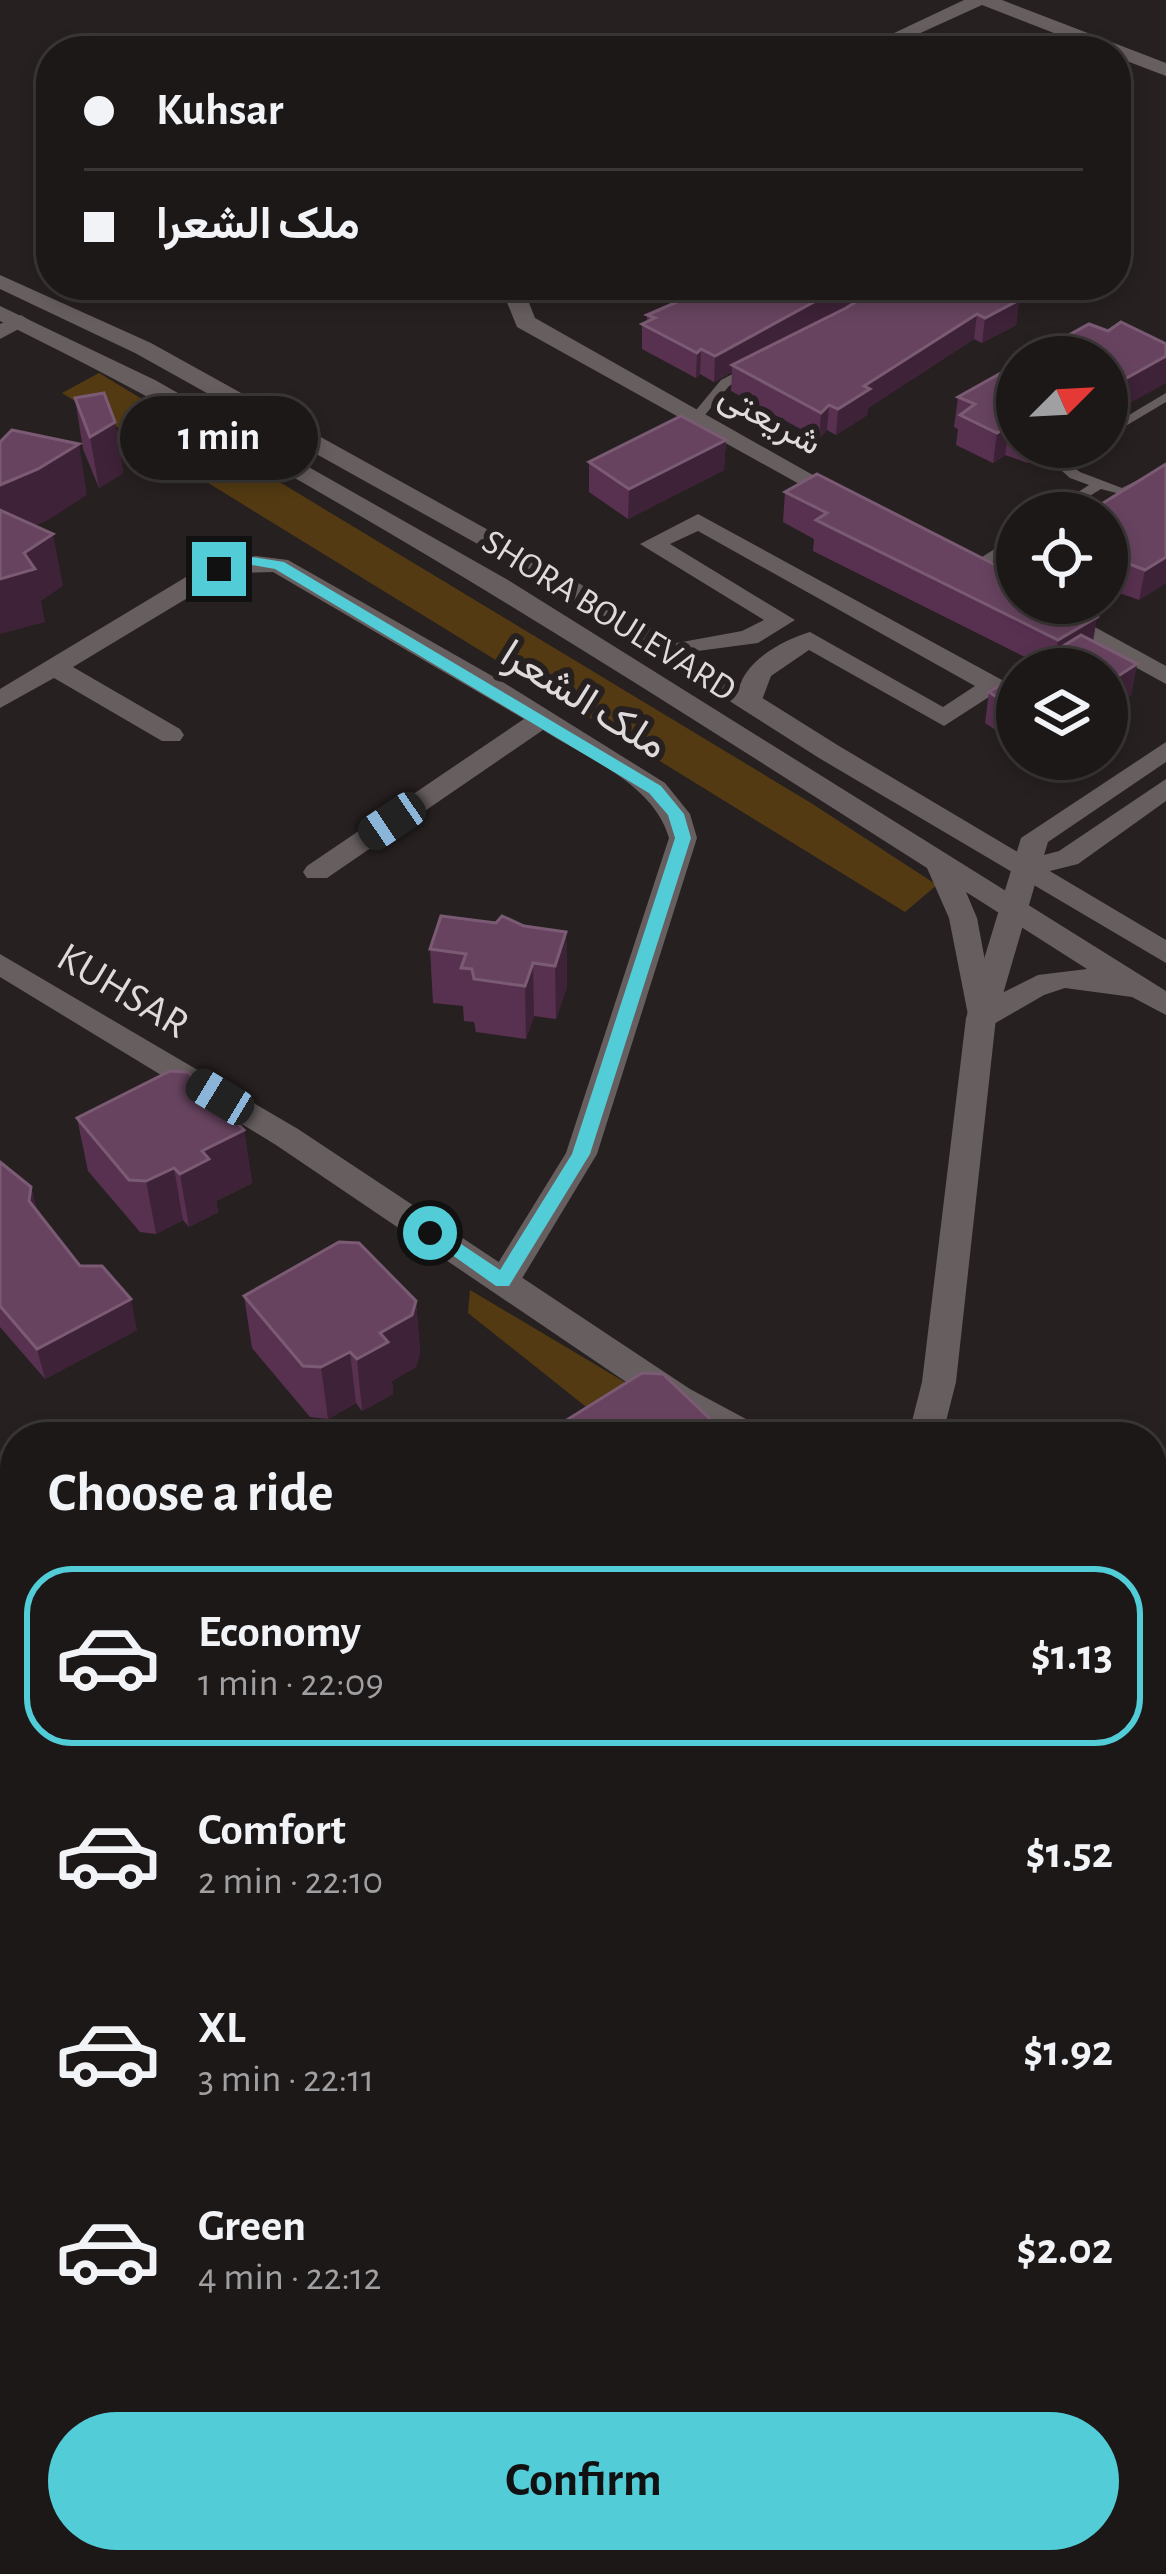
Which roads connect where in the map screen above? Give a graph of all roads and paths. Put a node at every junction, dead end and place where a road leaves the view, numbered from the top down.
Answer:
1 (982, 0) edge
2 (900, 36) edge
3 (1077, 36) edge
4 (1131, 57) edge
5 (1166, 70) edge
6 (0, 281) edge
7 (36, 298) edge
8 (41, 300) edge
9 (517, 300) edge
10 (7, 322) edge
11 (763, 364) edge
12 (1166, 397) edge
13 (696, 418) junction
14 (1128, 421) edge
15 (1068, 468) edge
16 (1166, 470) edge
17 (1098, 485) junction
18 (1087, 492) edge
19 (872, 516) edge
20 (996, 549) edge
21 (961, 565) joint
22 (996, 584) edge
23 (782, 620) junction
24 (1071, 624) edge
25 (810, 640) junction
26 (669, 651) junction
27 (54, 667) junction
28 (1166, 676) edge
29 (0, 700) edge
30 (750, 702) junction
31 (542, 719) junction
32 (171, 735) dead end
33 (1166, 750) edge
34 (1166, 788) edge
35 (940, 864) junction
36 (1025, 868) junction
37 (317, 872) dead end
38 (1012, 908) junction
39 (1166, 953) edge
40 (0, 964) edge
41 (1166, 1005) edge
42 (981, 1018) junction
43 (502, 1281) junction
44 (720, 1422) edge
45 (929, 1422) edge

1 - 2 street
1 - 3 street
4 - 5 street
6 - 7 street, SHORA BOULEVARD
8 - 26 street, SHORA BOULEVARD
9 - 13 street, شریعتی
10 - 35 street, SHORA BOULEVARD
11 - 13 lane
12 - 14 lane
13 - 19 street, شریعتی
15 - 17 lane
16 - 17 lane
17 - 18 lane
20 - 21 lane
21 - 22 street
23 - 25 street
23 - 25 street
23 - 26 street
24 - 28 street
25 - 30 street
26 - 30 street, SHORA BOULEVARD
27 - 29 street, ملک الشعرا
27 - 31 street, ملک الشعرا
27 - 32 street
30 - 36 street, SHORA BOULEVARD
31 - 37 street
31 - 43 street, ملک الشعرا
33 - 36 street
34 - 36 street
35 - 38 street, SHORA BOULEVARD
35 - 42 street
36 - 38 street
36 - 39 street, SHORA BOULEVARD
38 - 41 street, SHORA BOULEVARD
38 - 42 street
40 - 43 street, KUHSAR
41 - 42 street
42 - 45 street
43 - 44 street, KUHSAR

